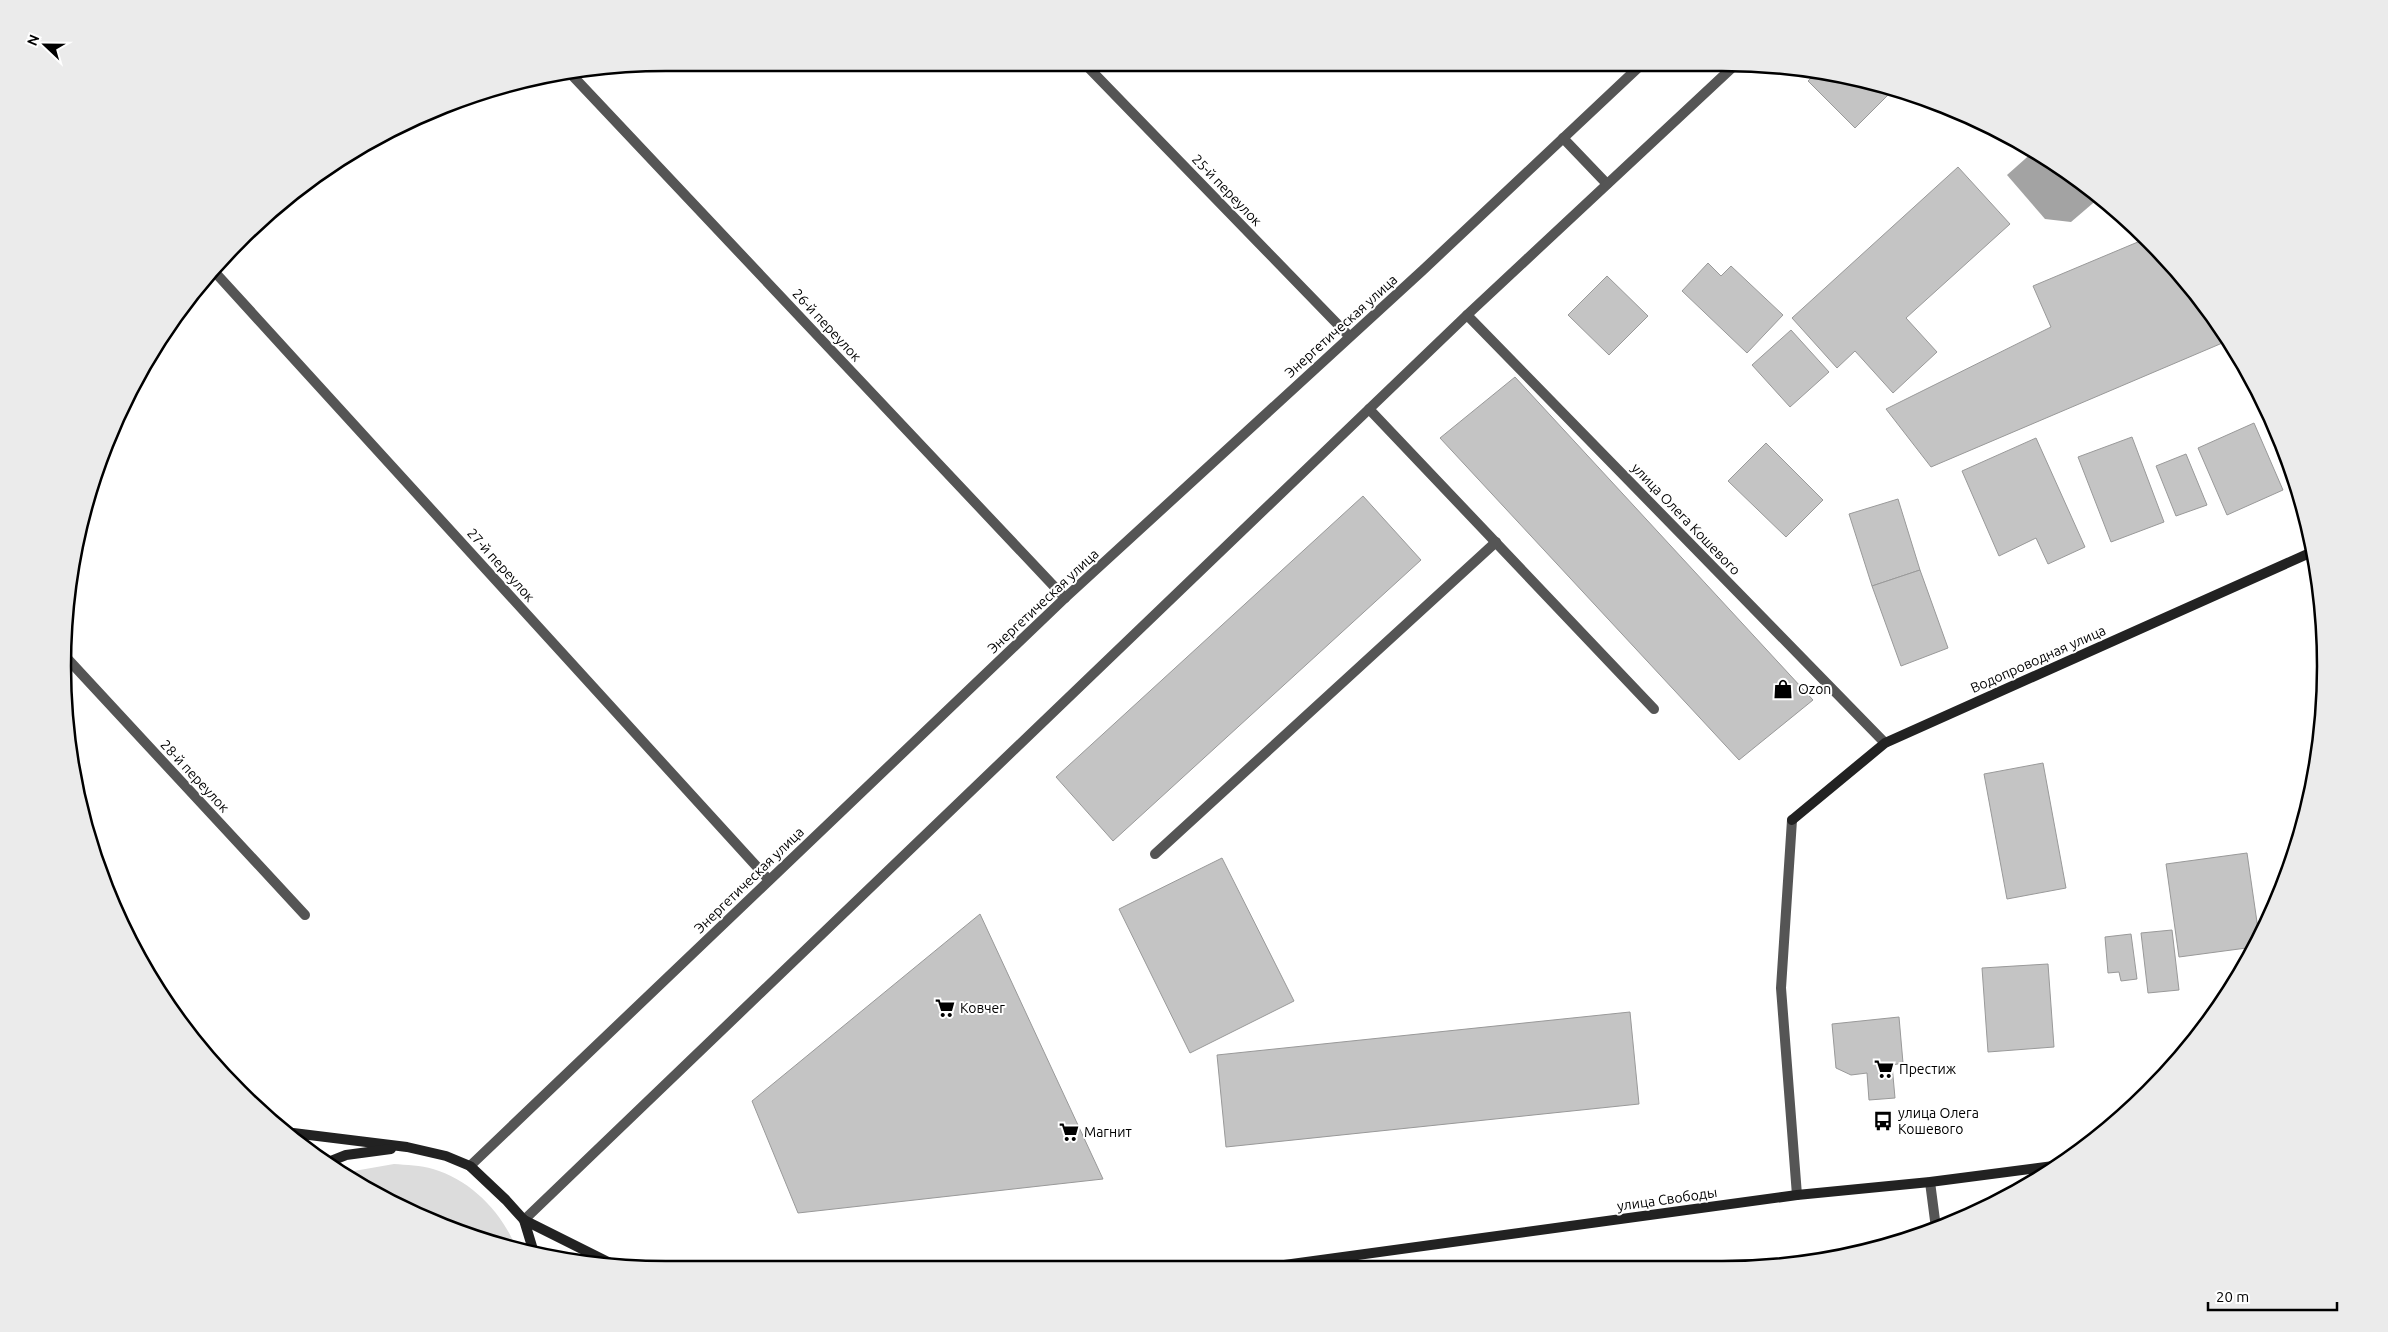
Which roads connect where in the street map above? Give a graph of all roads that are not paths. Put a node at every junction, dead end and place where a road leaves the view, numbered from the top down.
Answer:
1 (1092, 71) edge
2 (1635, 71) edge
3 (1728, 71) edge
4 (575, 78) edge
5 (1563, 138) junction
6 (1607, 184) junction
7 (218, 275) edge
8 (1467, 315) junction
9 (1350, 336) junction
10 (1369, 409) junction
11 (1496, 542) junction
12 (2306, 555) edge
13 (1065, 598) junction
14 (71, 663) edge
15 (1654, 709) dead end
16 (1885, 743) junction
17 (1792, 820) joint
18 (1155, 854) dead end
19 (769, 880) junction
20 (305, 915) dead end
21 (299, 1134) edge
22 (407, 1147) junction
23 (334, 1159) edge
24 (470, 1166) junction
25 (2041, 1167) edge
26 (1930, 1182) junction
27 (1797, 1195) junction
28 (524, 1220) junction
29 (1935, 1221) edge
30 (531, 1245) edge
31 (597, 1257) edge
32 (1314, 1261) edge

1 - 9 street, 25-й переулок
2 - 5 street, Энергетическая улица
3 - 6 street
4 - 13 street, 26-й переулок
5 - 6 street
5 - 9 street, Энергетическая улица
6 - 8 street
7 - 19 street, 27-й переулок
8 - 10 street
8 - 16 street, улица Олега Кошевого
9 - 13 street, Энергетическая улица
10 - 11 street
10 - 28 street
11 - 15 street
11 - 18 street
12 - 16 main road, Водопроводная улица
13 - 19 street, Энергетическая улица
14 - 20 street, 28-й переулок
16 - 17 main road, Водопроводная улица
17 - 27 street
19 - 24 street, Энергетическая улица
21 - 22 main road
22 - 23 main road
22 - 24 main road
24 - 28 main road
25 - 26 main road, улица Свободы
26 - 27 main road, улица Свободы
26 - 29 street
27 - 32 main road, улица Свободы
28 - 30 main road
28 - 31 main road

